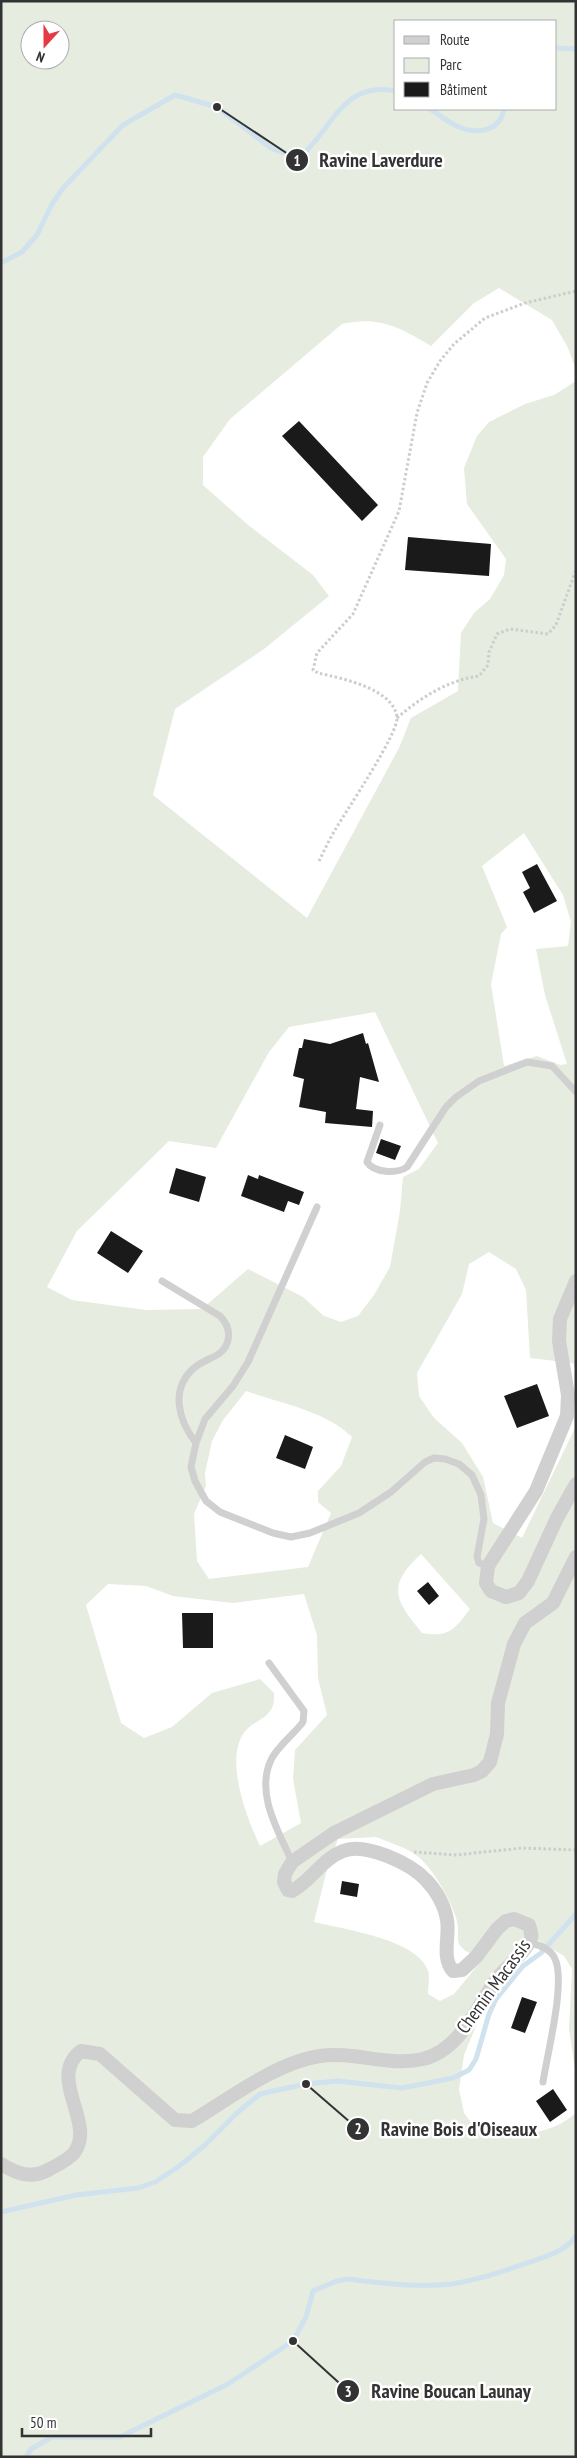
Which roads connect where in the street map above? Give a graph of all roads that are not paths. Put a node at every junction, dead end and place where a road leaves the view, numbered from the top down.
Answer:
1 (576, 1092) edge
2 (380, 1125) dead end
3 (317, 1207) dead end
4 (162, 1282) dead end
5 (576, 1282) edge
6 (196, 1443) junction
7 (576, 1484) edge
8 (576, 1557) edge
9 (488, 1566) junction
10 (269, 1663) dead end
11 (292, 1862) junction
12 (536, 1944) junction
13 (542, 2082) dead end
14 (1, 2164) edge

1 - 2 lane
3 - 6 lane
4 - 6 lane
5 - 9 street
6 - 9 lane
7 - 9 street
8 - 11 street
10 - 11 lane
11 - 12 street, Chemin Macassis
12 - 13 lane
12 - 14 street, Chemin Macassis

